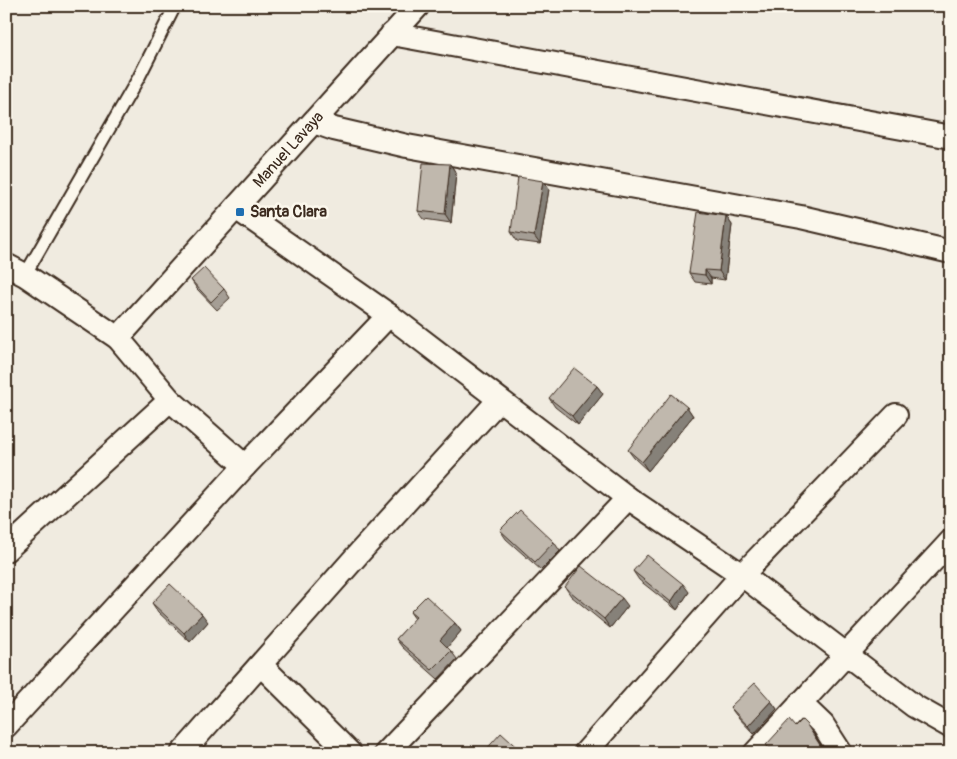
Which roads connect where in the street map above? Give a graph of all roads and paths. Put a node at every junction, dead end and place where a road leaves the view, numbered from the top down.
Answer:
1 (175, 6) edge
2 (418, 6) edge
3 (392, 34) junction
4 (314, 122) junction
5 (951, 136) edge
6 (236, 208) junction
7 (951, 252) edge
8 (16, 270) edge
9 (389, 316) junction
10 (118, 338) junction
11 (170, 400) junction
12 (499, 400) junction
13 (896, 414) dead end
14 (245, 466) junction
15 (628, 498) junction
16 (951, 541) edge
17 (6, 550) edge
18 (742, 575) junction
19 (845, 654) junction
20 (261, 665) junction
21 (800, 702) junction
22 (6, 726) edge
23 (951, 727) edge
24 (182, 753) edge
25 (350, 753) edge
26 (386, 753) edge
27 (585, 753) edge
28 (755, 753) edge
29 (841, 753) edge

1 - 8 lane
2 - 3 street, Manuel Lavaya
3 - 4 street, Manuel Lavaya
3 - 5 street
4 - 6 street, Manuel Lavaya
4 - 7 street
6 - 9 street
6 - 10 street, Manuel Lavaya
8 - 10 street
9 - 12 street
9 - 14 street
10 - 11 street
11 - 14 street
11 - 17 street
12 - 15 street
12 - 20 street
13 - 18 street
14 - 22 street
15 - 18 street
15 - 26 street
16 - 19 street
18 - 19 street
18 - 27 street
19 - 21 street
19 - 23 street
20 - 24 street
20 - 25 street
21 - 28 street
21 - 29 street

